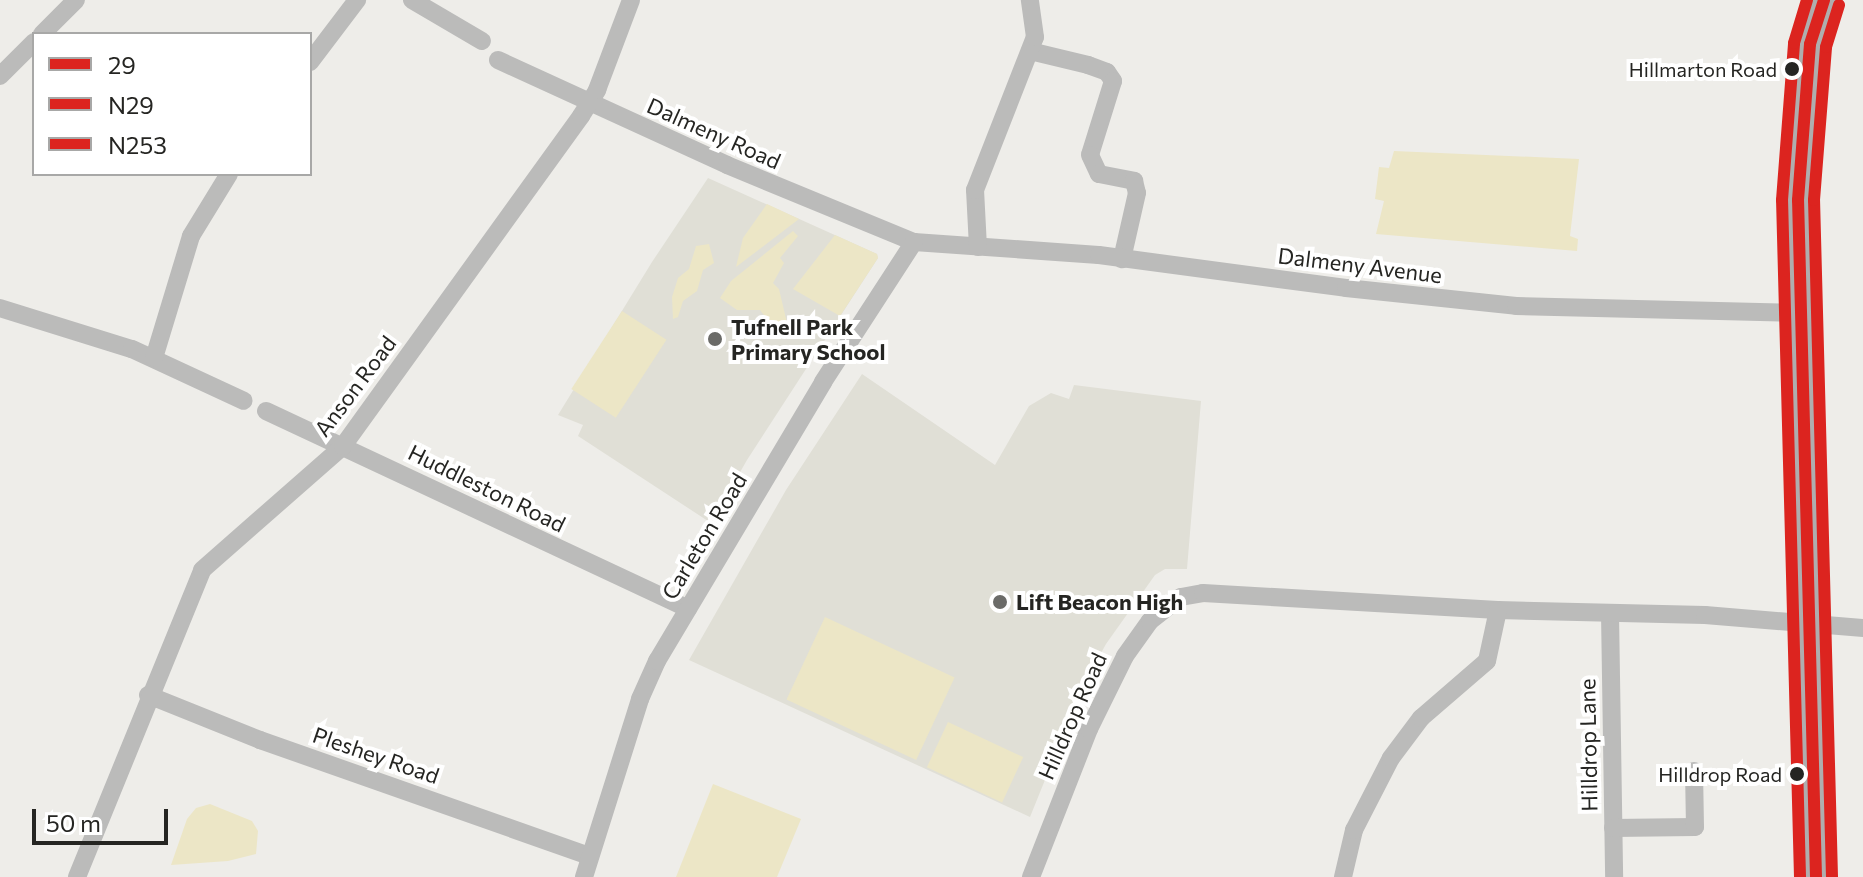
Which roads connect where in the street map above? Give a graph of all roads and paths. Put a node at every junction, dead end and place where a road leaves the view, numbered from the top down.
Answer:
1 (76, 0) edge
2 (357, 0) edge
3 (412, 0) edge
4 (631, 0) edge
5 (1030, 0) edge
6 (1798, 0) edge
7 (1824, 0) edge
8 (44, 32) edge
9 (482, 41) dead end
10 (32, 44) edge
11 (1810, 44) junction
12 (1030, 51) junction
13 (312, 59) edge
14 (498, 60) dead end
15 (0, 76) edge
16 (589, 102) junction
17 (228, 176) edge
18 (914, 242) junction
19 (978, 247) junction
20 (1122, 259) junction
21 (0, 308) edge
22 (1803, 313) junction
23 (154, 358) junction
24 (244, 401) dead end
25 (266, 411) dead end
26 (343, 446) junction
27 (688, 609) junction
28 (1498, 610) junction
29 (1610, 613) junction
30 (1809, 625) junction
31 (1863, 628) edge
32 (148, 695) junction
33 (1694, 771) dead end
34 (1613, 828) junction
35 (589, 856) junction
36 (77, 877) edge
37 (584, 877) edge
38 (1031, 877) edge
39 (1343, 877) edge
40 (1614, 877) edge
41 (1816, 877) edge

1 - 8 street
2 - 13 street
3 - 9 street
4 - 16 street, Anson Road
5 - 12 street
6 - 11 highway
7 - 11 highway
10 - 15 street
11 - 22 highway
12 - 19 street
12 - 20 street
14 - 16 street, Dalmeny Road
16 - 18 street, Dalmeny Road
16 - 26 street, Anson Road
17 - 23 street
18 - 19 street, Dalmeny Avenue
18 - 27 street, Carleton Road
19 - 20 street, Dalmeny Avenue
20 - 22 street, Dalmeny Avenue
21 - 23 street
22 - 30 highway
23 - 24 street
25 - 26 street, Huddleston Road
26 - 27 street, Huddleston Road
26 - 32 street, Anson Road
27 - 35 street, Carleton Road
28 - 29 street, Hilldrop Road
28 - 38 street, Hilldrop Road
28 - 39 street
29 - 30 street, Hilldrop Road
29 - 34 street, Hilldrop Lane
30 - 31 street, Hilldrop Road
30 - 41 highway
32 - 35 street, Pleshey Road
32 - 36 street, Anson Road
33 - 34 street
34 - 40 street, Hilldrop Lane
35 - 37 street, Carleton Road

